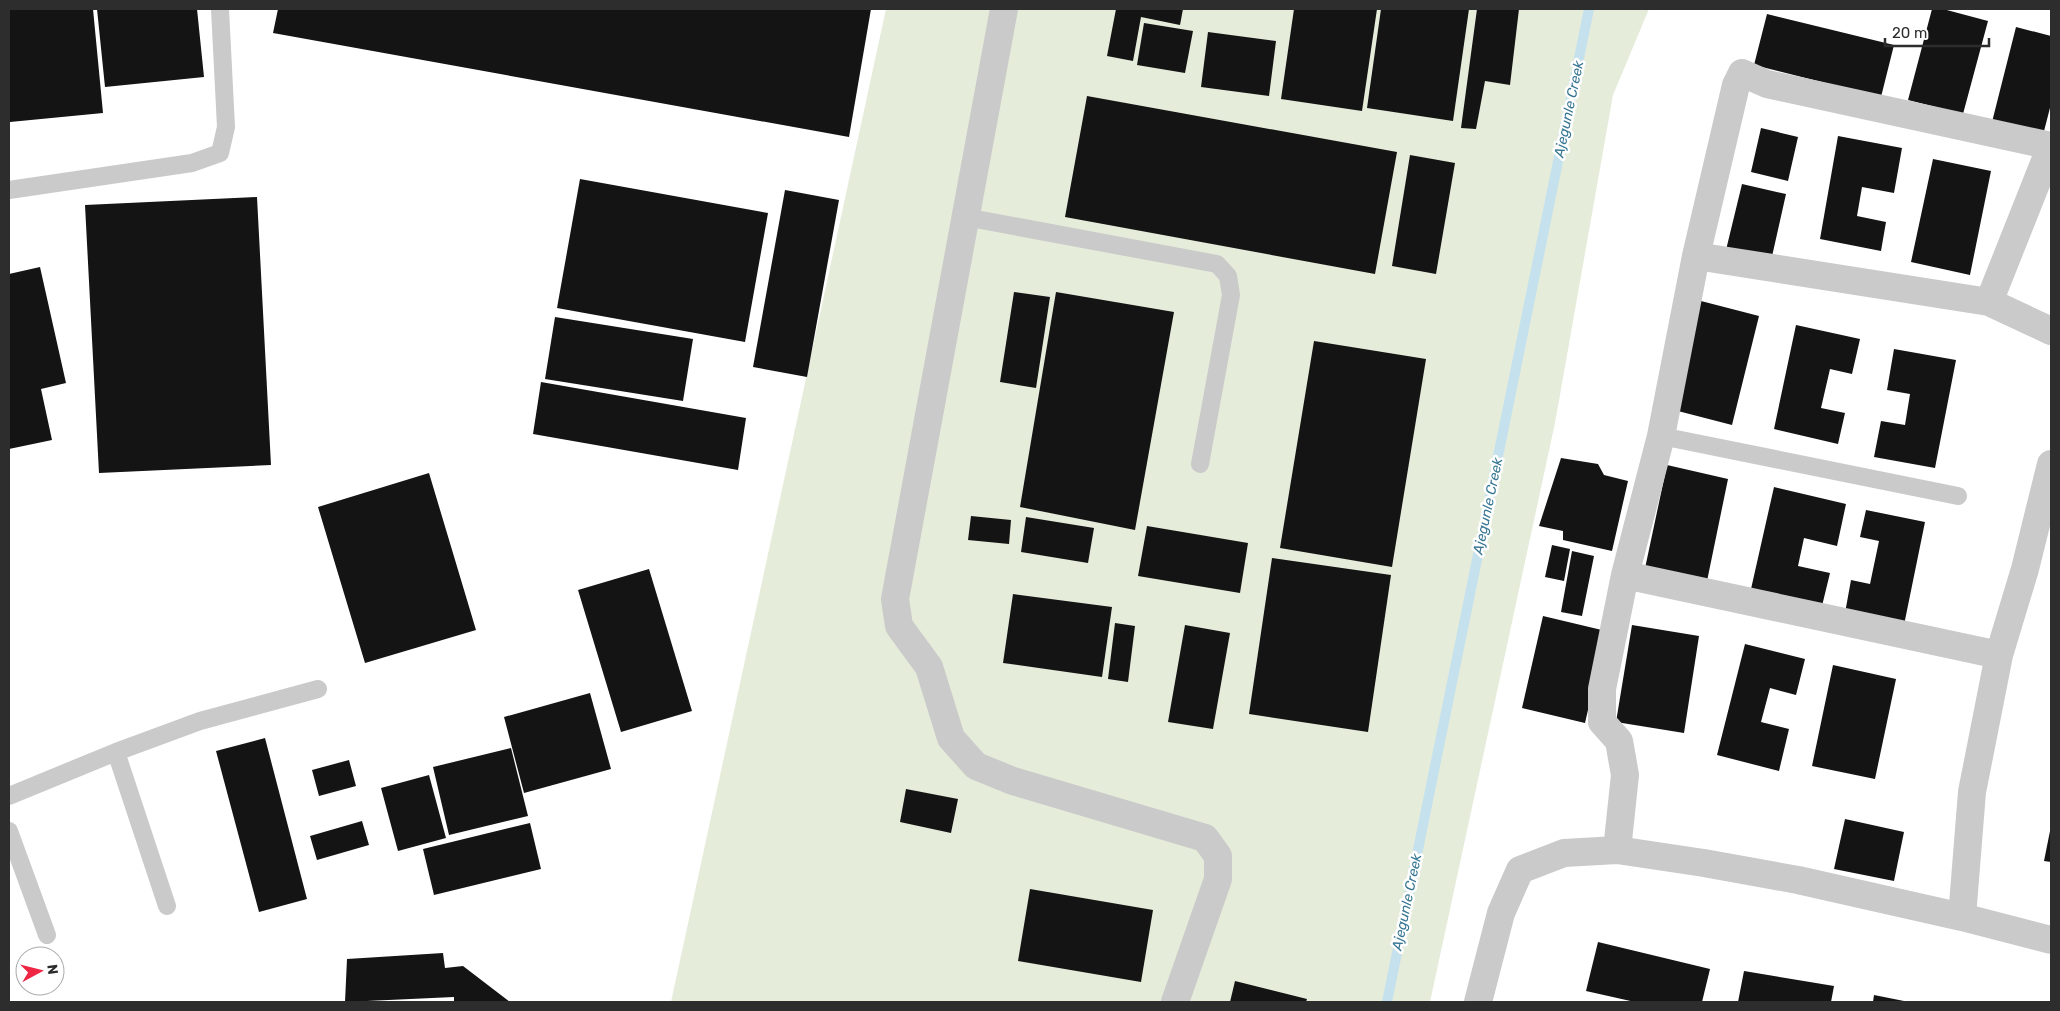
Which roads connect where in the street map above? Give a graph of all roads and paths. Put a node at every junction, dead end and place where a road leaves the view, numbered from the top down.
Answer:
1 (220, 9) edge
2 (1004, 9) edge
3 (2051, 146) edge
4 (9, 190) edge
5 (964, 217) junction
6 (1696, 256) junction
7 (1989, 302) junction
8 (2051, 331) edge
9 (1661, 436) junction
10 (1200, 464) dead end
11 (2051, 464) edge
12 (1958, 496) dead end
13 (1625, 575) junction
14 (1999, 656) junction
15 (318, 689) dead end
16 (116, 752) junction
17 (9, 796) edge
18 (9, 831) edge
19 (1617, 850) junction
20 (167, 906) dead end
21 (1962, 917) junction
22 (47, 935) dead end
23 (2051, 940) edge
24 (1175, 1002) edge
25 (1478, 1002) edge

1 - 4 lane
2 - 5 street
3 - 6 street
3 - 7 street
5 - 10 lane
5 - 24 street
6 - 7 street
6 - 9 street
7 - 8 street
9 - 12 lane
9 - 13 street
11 - 14 street
13 - 14 street
13 - 19 street
14 - 21 street
15 - 16 lane
16 - 17 lane
16 - 20 lane
18 - 22 lane
19 - 21 street
19 - 25 street
21 - 23 street

